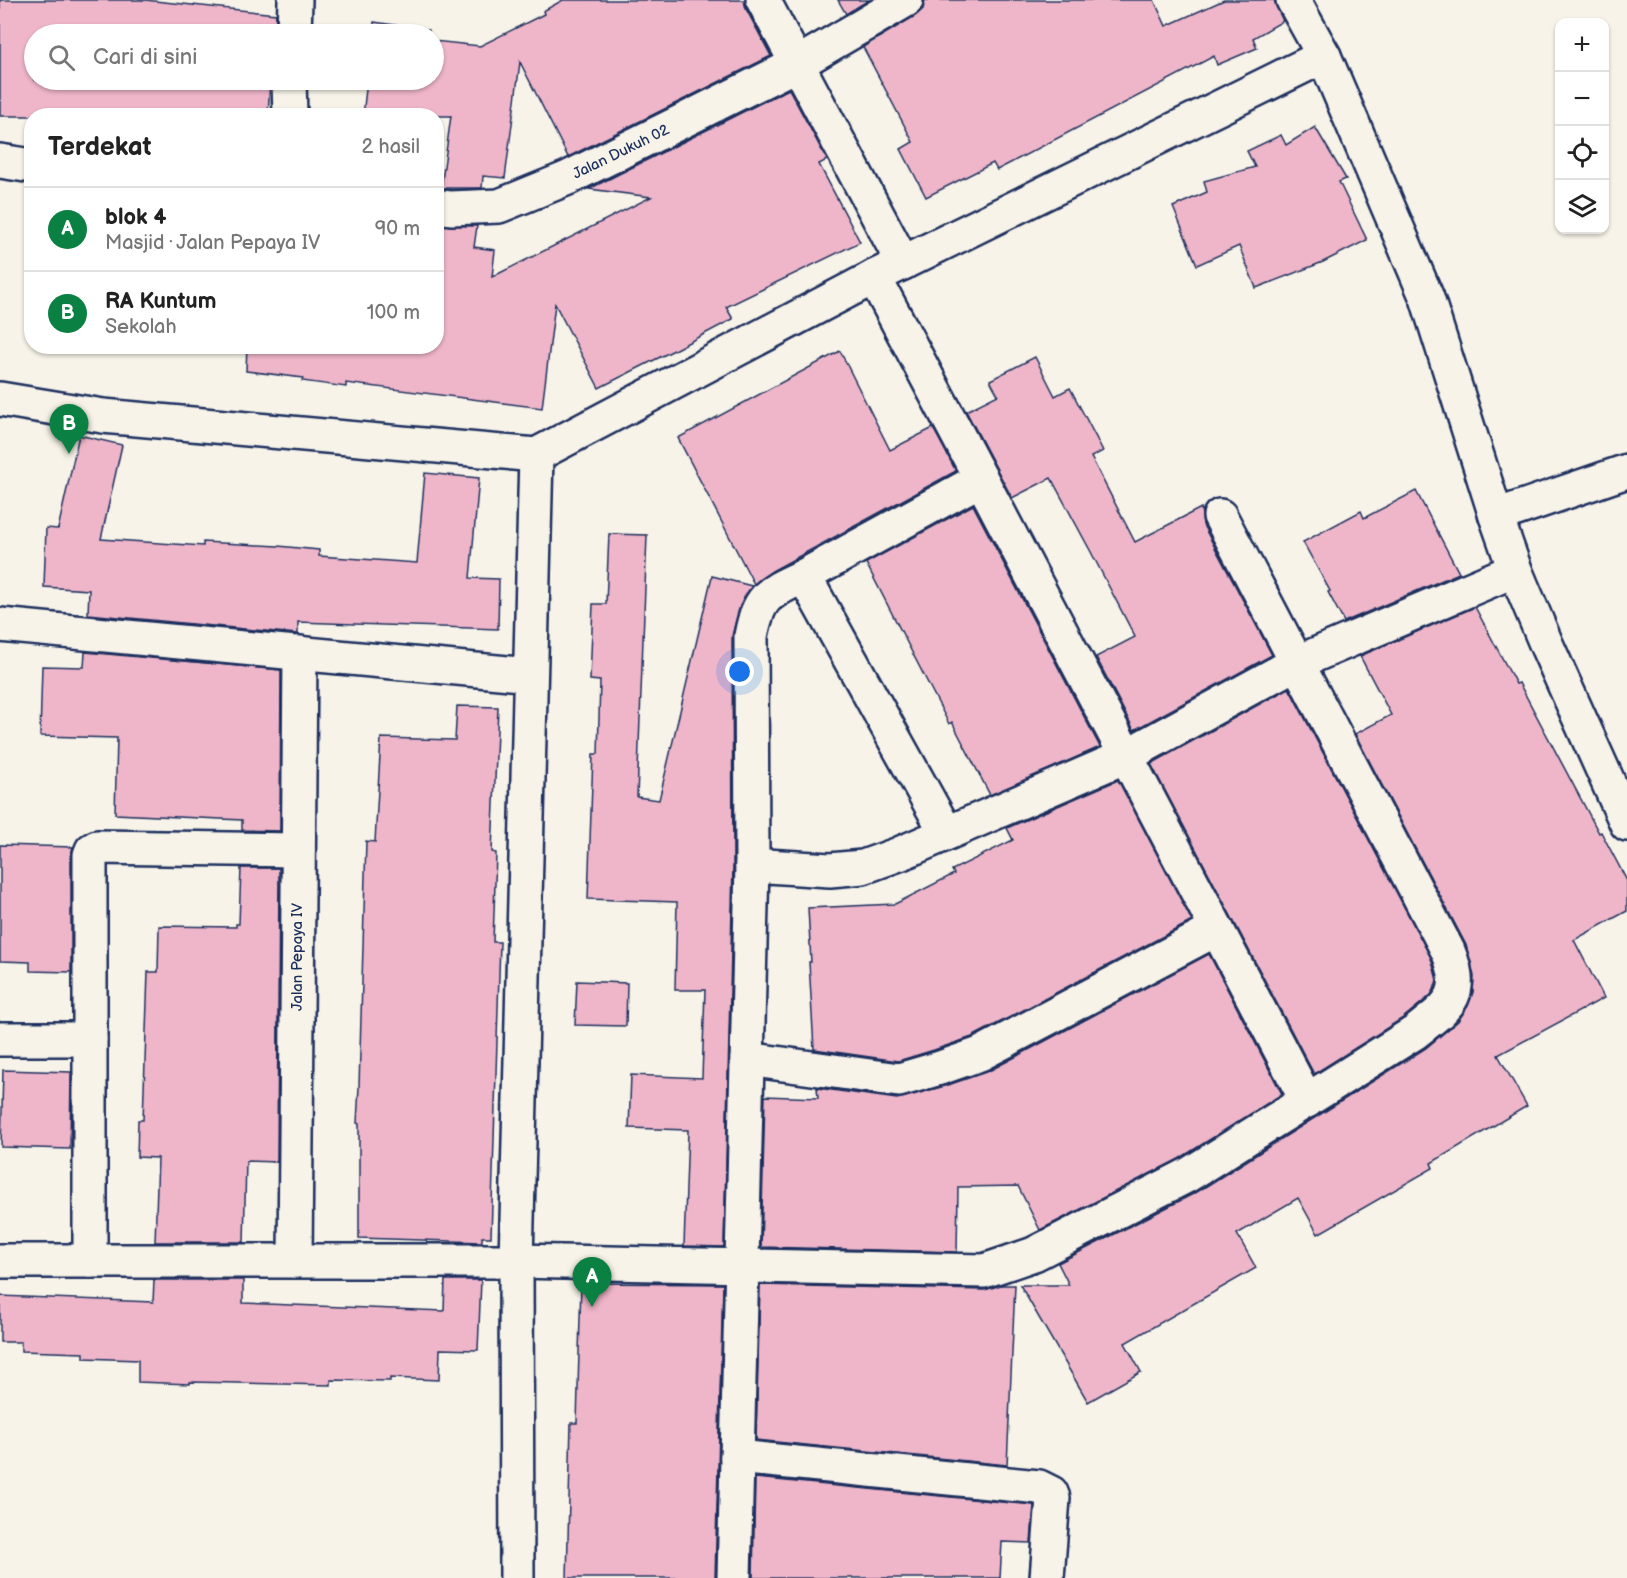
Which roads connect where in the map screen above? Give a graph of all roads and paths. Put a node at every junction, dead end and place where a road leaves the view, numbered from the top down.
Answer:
1 (295, 0) edge
2 (763, 0) edge
3 (906, 0) edge
4 (1293, 0) edge
5 (294, 24) edge
6 (1324, 56) junction
7 (797, 64) junction
8 (289, 90) edge
9 (290, 108) edge
10 (0, 161) edge
11 (24, 165) edge
12 (444, 206) edge
13 (903, 263) junction
14 (874, 277) junction
15 (0, 399) edge
16 (536, 455) junction
17 (1627, 471) edge
18 (981, 479) junction
19 (1220, 516) dead end
20 (1496, 516) junction
21 (1515, 570) junction
22 (804, 576) junction
23 (0, 625) edge
24 (300, 653) junction
25 (1296, 663) junction
26 (530, 675) junction
27 (1126, 756) junction
28 (1627, 824) edge
29 (946, 832) junction
30 (298, 850) junction
31 (752, 865) junction
32 (1217, 929) junction
33 (0, 1039) edge
34 (90, 1039) junction
35 (747, 1059) junction
36 (1307, 1101) junction
37 (0, 1261) edge
38 (90, 1261) junction
39 (295, 1261) junction
40 (516, 1261) junction
41 (742, 1266) junction
42 (737, 1457) junction
43 (517, 1578) edge
44 (734, 1578) edge
45 (1047, 1578) edge

1 - 5 street
2 - 7 street
3 - 7 street, Jalan Dukuh 02
4 - 6 street
6 - 13 street
6 - 20 street
7 - 12 street, Jalan Dukuh 02
7 - 13 street
8 - 9 street
10 - 11 street
13 - 14 street
14 - 16 street
14 - 18 street
15 - 16 street
16 - 26 street
17 - 20 street
18 - 22 street
18 - 27 street
19 - 25 street
20 - 21 street
21 - 25 street
21 - 28 street
22 - 29 street
22 - 31 street
23 - 24 street
24 - 26 street
24 - 30 street, Jalan Pepaya IV
25 - 27 street
25 - 36 street
26 - 40 street
27 - 29 street
27 - 32 street
29 - 31 street
30 - 34 street
30 - 39 street, Jalan Pepaya IV
31 - 35 street
32 - 35 street
32 - 36 street
33 - 34 street
34 - 38 street
35 - 41 street
36 - 41 street
37 - 38 street
38 - 39 street
39 - 40 street
40 - 41 street
40 - 43 street
41 - 42 street
42 - 44 street
42 - 45 street

